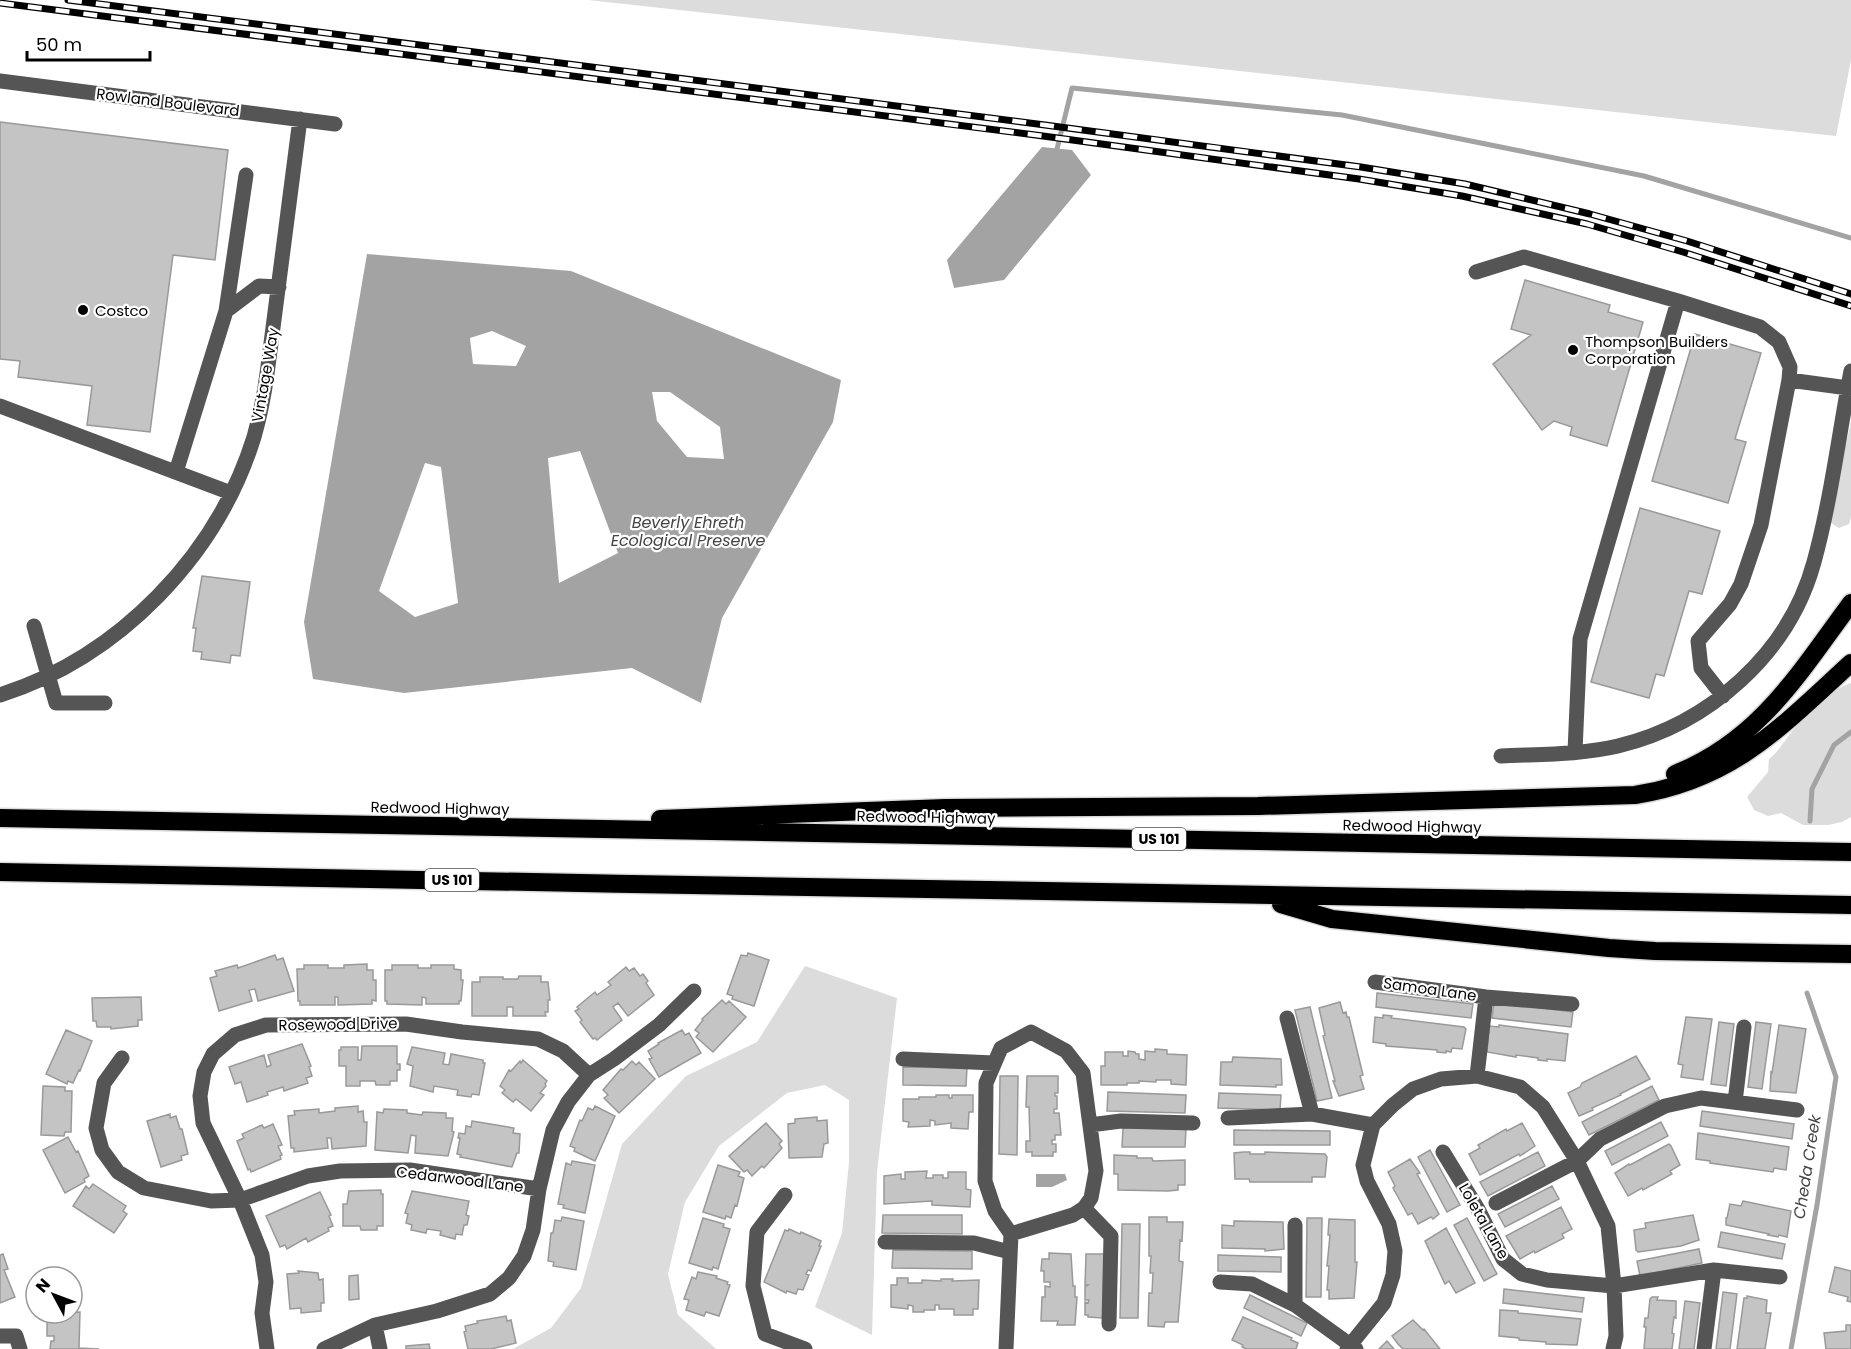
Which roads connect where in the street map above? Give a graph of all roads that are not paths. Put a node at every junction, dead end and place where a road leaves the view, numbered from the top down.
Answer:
1 (0, 81) edge
2 (300, 119) junction
3 (335, 124) dead end
4 (246, 175) dead end
5 (1476, 272) dead end
6 (279, 286) junction
7 (1678, 301) junction
8 (226, 311) junction
9 (1851, 371) edge
10 (1789, 380) junction
11 (1848, 388) junction
12 (0, 406) edge
13 (176, 472) junction
14 (231, 493) junction
15 (1851, 603) edge
16 (34, 626) dead end
17 (1851, 663) edge
18 (48, 675) junction
19 (0, 695) edge
20 (1723, 696) junction
21 (105, 703) dead end
22 (1575, 751) junction
23 (1500, 756) dead end
24 (1598, 795) junction
25 (0, 818) edge
26 (467, 826) junction
27 (1851, 852) edge
28 (0, 872) edge
29 (1258, 897) junction
30 (1851, 905) edge
31 (1822, 954) junction
32 (1851, 954) edge
33 (1851, 962) edge
34 (1375, 982) dead end
35 (694, 991) dead end
36 (1486, 997) junction
37 (1572, 1004) dead end
38 (1287, 1018) dead end
39 (1744, 1027) dead end
40 (122, 1058) dead end
41 (903, 1059) dead end
42 (994, 1063) junction
43 (589, 1075) junction
44 (1477, 1076) junction
45 (1735, 1102) junction
46 (1797, 1110) dead end
47 (1312, 1114) junction
48 (1228, 1118) dead end
49 (1193, 1123) dead end
50 (1090, 1125) junction
51 (1373, 1125) junction
52 (1443, 1152) dead end
53 (1577, 1161) junction
54 (540, 1189) junction
55 (785, 1196) dead end
56 (240, 1200) junction
57 (1496, 1203) dead end
58 (1084, 1208) junction
59 (1295, 1225) dead end
60 (1011, 1234) junction
61 (885, 1242) dead end
62 (1010, 1252) junction
63 (1713, 1270) junction
64 (1780, 1277) dead end
65 (1220, 1282) dead end
66 (1614, 1286) junction
67 (1295, 1305) junction
68 (1110, 1324) dead end
69 (375, 1325) junction
70 (0, 1336) edge
71 (1352, 1347) edge
72 (20, 1349) edge
73 (267, 1349) edge
74 (324, 1349) edge
75 (380, 1349) edge
76 (805, 1349) edge
77 (1006, 1349) edge
78 (1613, 1349) edge
79 (1704, 1349) edge

1 - 2 street, Rowland Boulevard
2 - 3 street, Rowland Boulevard
2 - 6 street, Vintage Way
4 - 8 street
5 - 7 street
6 - 8 street
6 - 14 street, Vintage Way
7 - 10 street
7 - 22 street
8 - 13 street
9 - 11 street
10 - 11 street
10 - 20 street
11 - 20 street
12 - 13 street
13 - 14 street
14 - 18 street, Vintage Way
15 - 24 highway
16 - 18 street
17 - 24 highway
18 - 19 street, Vintage Way
18 - 21 street
20 - 22 street
22 - 23 street
24 - 26 highway
25 - 26 highway, Redwood Highway / US 101
26 - 27 highway, Redwood Highway / US 101
28 - 29 highway, US 101
29 - 30 highway, US 101
29 - 31 highway
31 - 32 highway
31 - 33 highway
34 - 36 street, Samoa Lane
35 - 43 street
36 - 37 street, Samoa Lane
36 - 44 street, Samoa Lane
38 - 47 street
39 - 45 street
40 - 56 street, Cedarwood Lane
41 - 42 street
42 - 50 street
42 - 60 street
43 - 54 street
43 - 56 street, Rosewood Drive
44 - 51 street
44 - 53 street
45 - 46 street
45 - 53 street
47 - 48 street
47 - 51 street
49 - 50 street
50 - 58 street
51 - 71 street
52 - 66 street, Loleta Lane
53 - 57 street
53 - 66 street
54 - 56 street, Cedarwood Lane
54 - 69 street
55 - 76 street
56 - 73 street, Rosewood Drive
58 - 60 street
58 - 68 street
59 - 67 street
60 - 62 street
61 - 62 street
62 - 77 street
63 - 64 street, Loleta Lane
63 - 66 street, Loleta Lane
63 - 79 street
65 - 67 street
66 - 78 street
67 - 71 street
69 - 74 street
69 - 75 street
70 - 72 street

